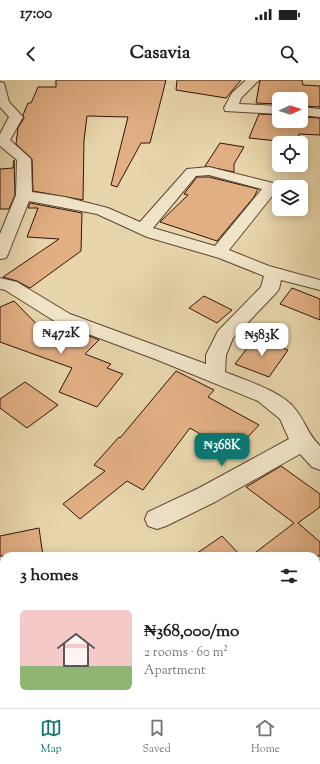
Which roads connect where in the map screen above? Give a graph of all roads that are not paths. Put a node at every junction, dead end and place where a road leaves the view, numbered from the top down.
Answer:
1 (253, 80) edge
2 (0, 86) edge
3 (272, 109) edge
4 (308, 112) edge
5 (320, 113) edge
6 (1, 141) edge
7 (24, 195) junction
8 (143, 229) junction
9 (218, 253) junction
10 (0, 254) edge
11 (273, 273) junction
12 (0, 283) edge
13 (320, 285) edge
14 (215, 376) junction
15 (302, 442) junction
16 (320, 461) edge
17 (157, 519) dead end

1 - 3 street
2 - 6 street
4 - 5 street
6 - 7 street
7 - 8 street
7 - 10 street
8 - 9 street
8 - 9 street
9 - 11 street
11 - 13 street
11 - 14 street
12 - 14 street
14 - 15 street
15 - 16 street
15 - 17 street

